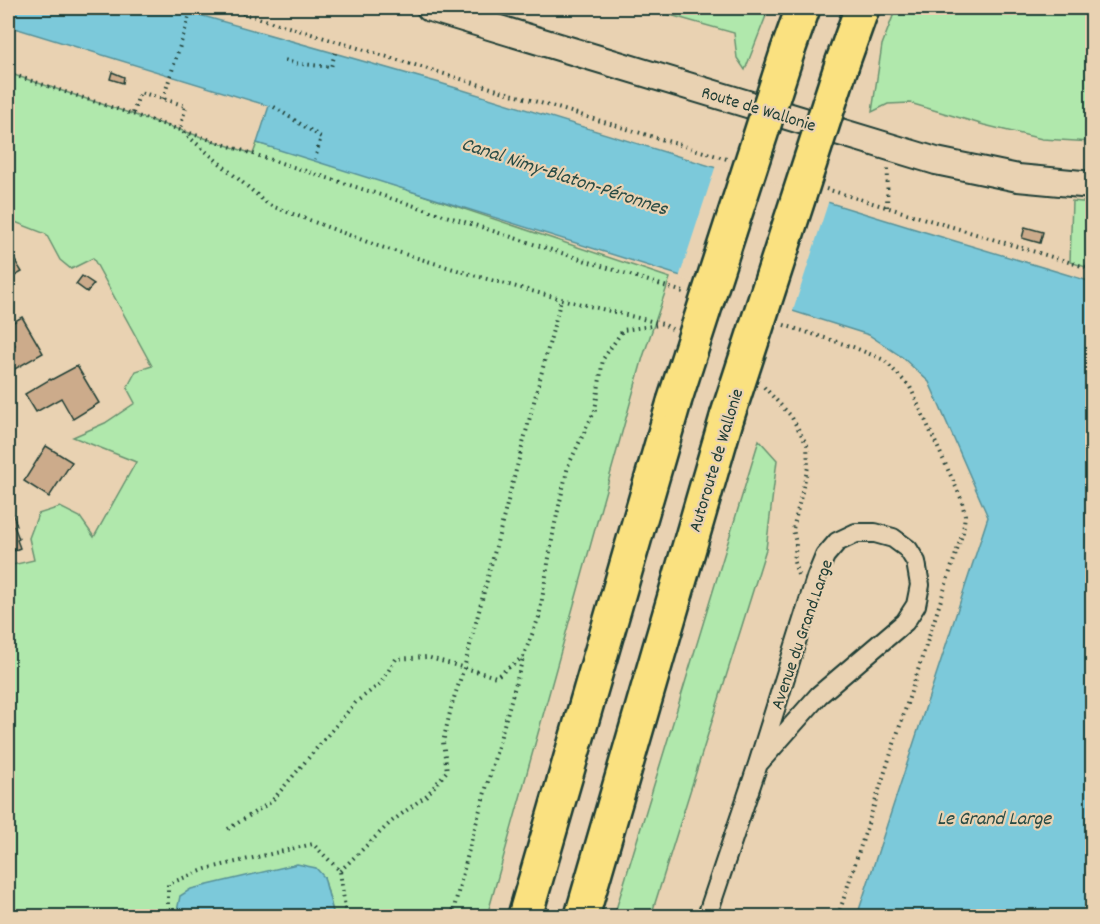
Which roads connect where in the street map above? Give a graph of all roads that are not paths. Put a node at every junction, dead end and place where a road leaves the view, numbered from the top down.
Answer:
1 (430, 8) edge
2 (803, 8) edge
3 (862, 8) edge
4 (1092, 185) edge
5 (758, 764) junction
6 (525, 916) edge
7 (582, 916) edge
8 (707, 916) edge

1 - 4 main road, Route de Wallonie
2 - 6 highway, bridge
3 - 7 highway, Autoroute de Wallonie, bridge
5 - 5 street, Avenue du Grand Large
5 - 8 street, Avenue du Grand Large

